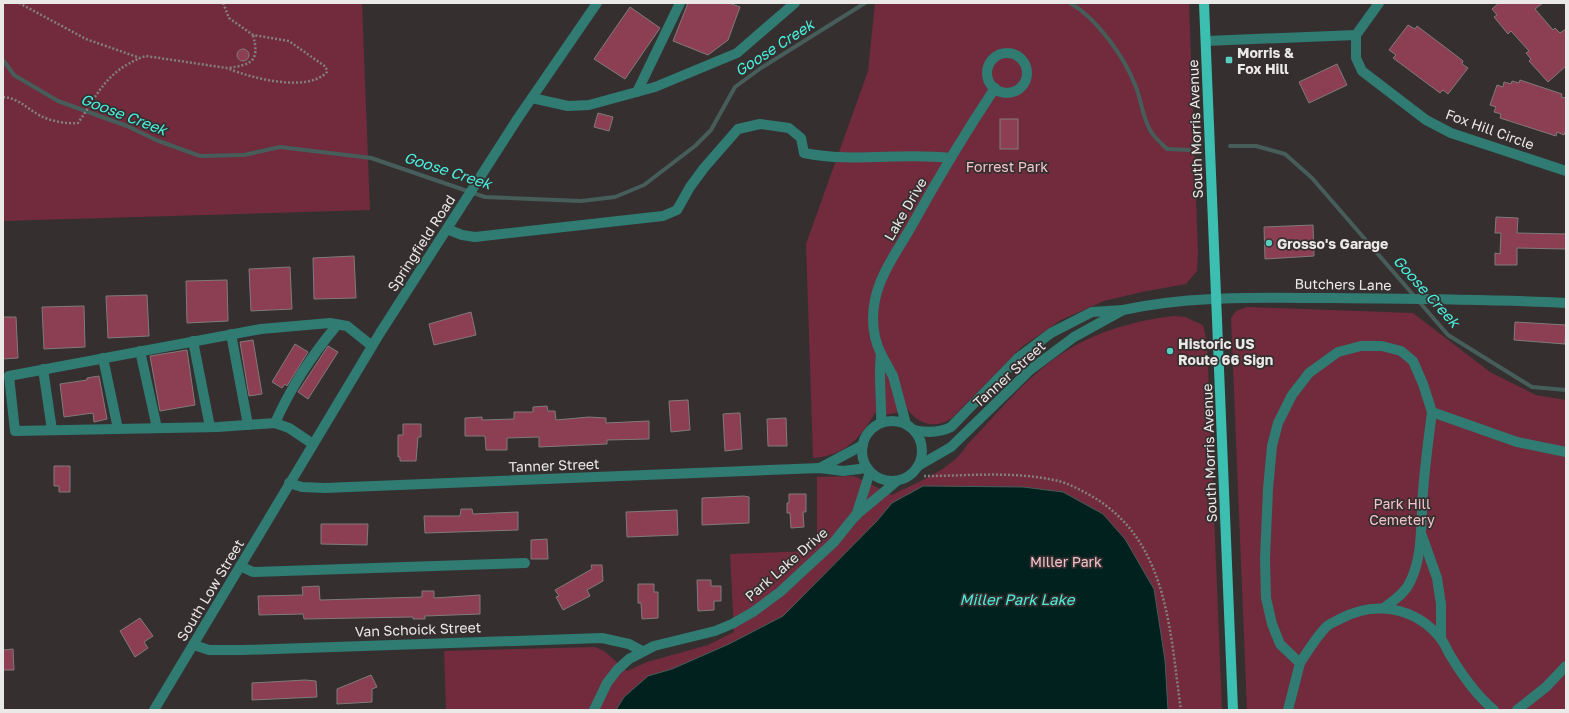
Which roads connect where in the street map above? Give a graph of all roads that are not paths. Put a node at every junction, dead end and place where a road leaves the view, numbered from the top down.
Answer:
1 (597, 3) edge
2 (680, 3) edge
3 (795, 3) edge
4 (1204, 3) edge
5 (1379, 3) edge
6 (1356, 35) junction
7 (1206, 41) junction
8 (995, 88) dead end
9 (637, 92) junction
10 (532, 98) junction
11 (951, 158) junction
12 (1566, 171) edge
13 (447, 228) junction
14 (1216, 298) junction
15 (1566, 303) edge
16 (1123, 310) junction
17 (337, 324) junction
18 (231, 334) junction
19 (193, 341) junction
20 (372, 346) junction
21 (140, 351) junction
22 (881, 354) junction
23 (103, 358) junction
24 (43, 370) junction
25 (1432, 412) junction
26 (275, 423) junction
27 (881, 423) junction
28 (248, 425) junction
29 (210, 427) junction
30 (910, 427) junction
31 (157, 428) junction
32 (118, 429) junction
33 (52, 430) junction
34 (313, 444) junction
35 (862, 445) junction
36 (1566, 452) edge
37 (918, 466) junction
38 (820, 468) junction
39 (869, 470) junction
40 (897, 481) junction
41 (289, 483) junction
42 (855, 516) junction
43 (1422, 535) junction
44 (525, 562) dead end
45 (240, 566) junction
46 (1385, 607) junction
47 (1441, 639) junction
48 (194, 645) junction
49 (642, 651) junction
50 (1300, 663) junction
51 (1566, 666) edge
52 (154, 710) edge
53 (594, 710) edge
54 (1233, 710) edge
55 (1288, 710) edge
56 (1494, 710) edge
57 (1518, 710) edge

1 - 10 street, Springfield Road
2 - 9 street
3 - 9 street
4 - 7 main road, South Morris Avenue
5 - 6 street
6 - 7 street
6 - 12 street, Fox Hill Circle
7 - 14 main road, South Morris Avenue
8 - 11 street, Lake Drive
9 - 10 street
10 - 13 street, Springfield Road
11 - 13 street
11 - 22 street, Lake Drive
13 - 20 street, Springfield Road
14 - 15 street, Butchers Lane
14 - 16 street, Tanner Street
14 - 54 main road, South Morris Avenue
16 - 30 street, Tanner Street
16 - 37 street, Tanner Street
17 - 18 street
17 - 20 street
17 - 26 street
18 - 19 street
18 - 28 street
19 - 21 street
19 - 29 street
20 - 34 street, Springfield Road
21 - 23 street
21 - 31 street
22 - 27 street, Lake Drive
22 - 30 street, Lake Drive
23 - 24 street
23 - 32 street
24 - 33 street
24 - 33 street
25 - 36 street
25 - 43 street
25 - 50 street
26 - 28 street
26 - 34 street
27 - 30 street
27 - 35 street
28 - 29 street
29 - 31 street
30 - 37 street
31 - 32 street
32 - 33 street
34 - 41 street, Springfield Road
35 - 38 street, Tanner Street
35 - 39 street
37 - 40 street
38 - 39 street, Tanner Street
38 - 41 street, Tanner Street
39 - 40 street
39 - 42 street, Park Lake Drive
40 - 42 street, Park Lake Drive
41 - 45 street, South Low Street
42 - 49 street, Park Lake Drive
43 - 46 street
43 - 47 street
44 - 45 street
45 - 48 street, South Low Street
46 - 47 street
46 - 50 street
47 - 56 street
48 - 49 street, Van Schoick Street
48 - 52 street, South Low Street
49 - 53 street, Park Lake Drive
50 - 55 street
51 - 57 street

